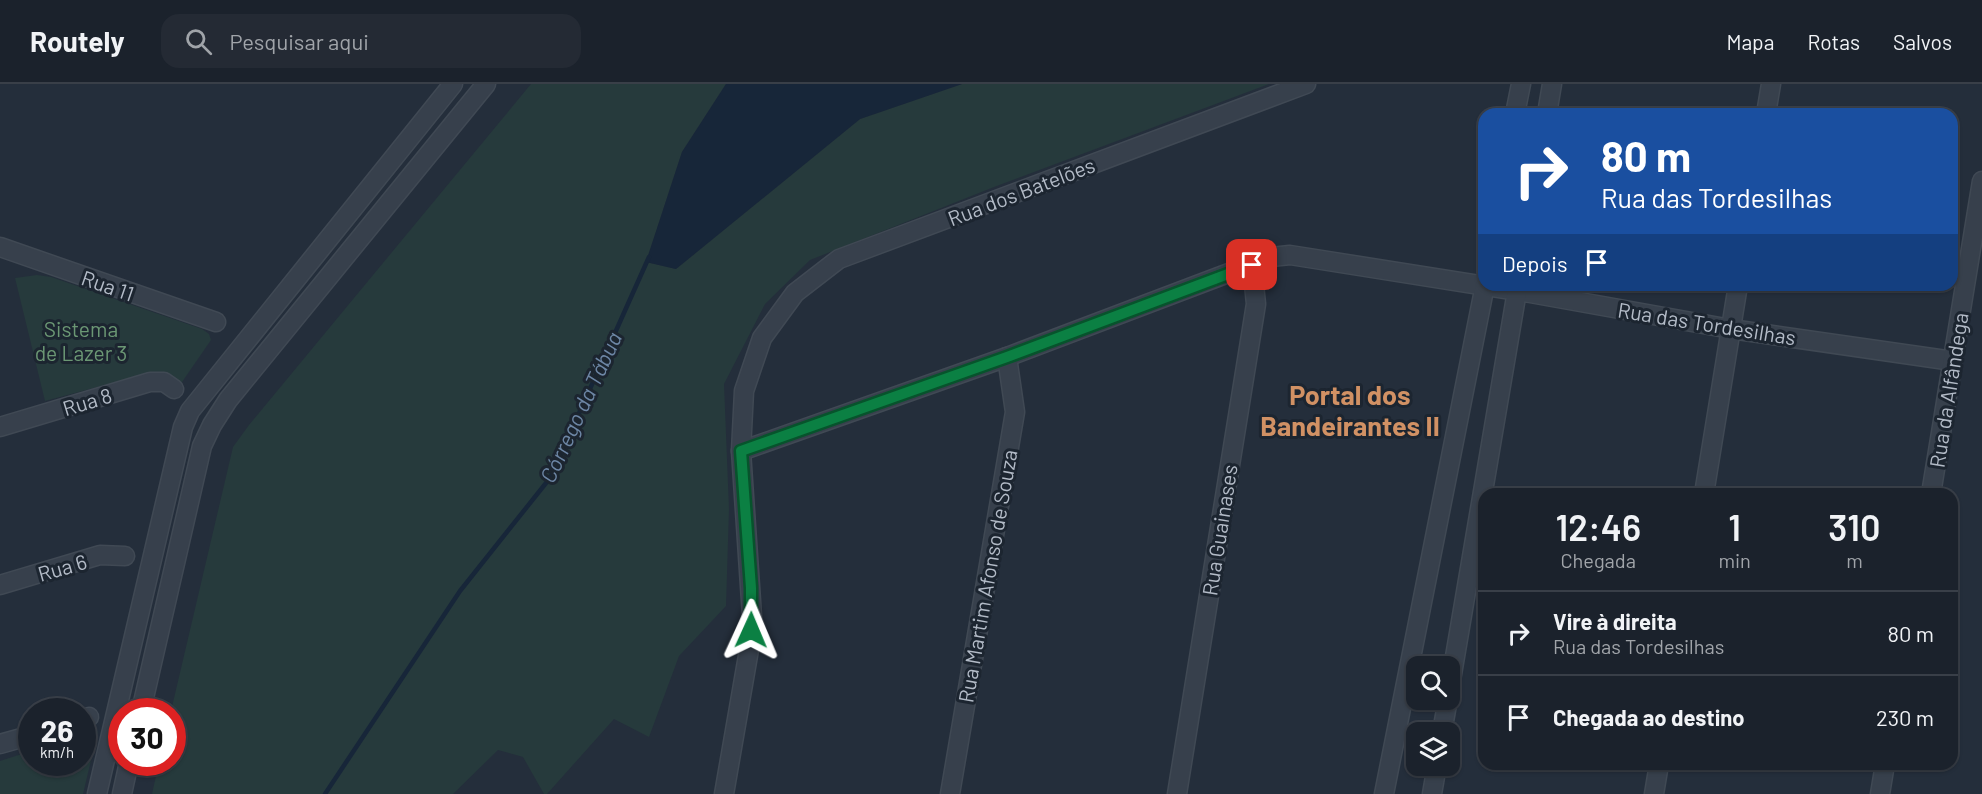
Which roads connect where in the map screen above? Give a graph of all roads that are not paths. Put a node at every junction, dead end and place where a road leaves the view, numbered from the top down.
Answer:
1 (453, 84) edge
2 (486, 84) edge
3 (1306, 84) edge
4 (1521, 84) edge
5 (1552, 84) edge
6 (1771, 84) edge
7 (1516, 108) edge
8 (1548, 108) edge
9 (1767, 108) edge
10 (1982, 181) edge
11 (0, 248) edge
12 (1252, 265) junction
13 (1478, 284) edge
14 (1484, 291) edge
15 (1516, 291) edge
16 (1533, 291) edge
17 (1737, 291) edge
18 (216, 322) dead end
19 (1731, 329) junction
20 (1007, 357) junction
21 (1953, 361) junction
22 (174, 389) dead end
23 (0, 427) edge
24 (741, 451) junction
25 (1483, 488) edge
26 (1705, 488) edge
27 (1932, 488) edge
28 (1478, 520) edge
29 (155, 555) junction
30 (125, 556) dead end
31 (177, 562) junction
32 (0, 585) edge
33 (1455, 656) edge
34 (144, 698) edge
35 (18, 739) edge
36 (0, 744) edge
37 (1658, 770) edge
38 (1884, 770) edge
39 (126, 776) edge
40 (1435, 776) edge
41 (97, 794) edge
42 (122, 794) edge
43 (724, 794) edge
44 (950, 794) edge
45 (1176, 794) edge
46 (1384, 794) edge
47 (1432, 794) edge
48 (1654, 794) edge
49 (1880, 794) edge

1 - 29 street
2 - 31 street
3 - 24 street, Rua dos Batelões
4 - 7 street
5 - 8 street
6 - 9 street
10 - 21 street, Rua da Alfândega
11 - 18 street, Rua 11
12 - 13 street, Rua das Tordesilhas
12 - 20 street, Rua das Tordesilhas
12 - 45 street, Rua Guainases
14 - 46 street
15 - 25 street
16 - 19 street, Rua das Tordesilhas
17 - 19 street
19 - 21 street, Rua das Tordesilhas
19 - 26 street
20 - 24 street, Rua das Tordesilhas
20 - 44 street, Rua Martim Afonso de Souza
21 - 27 street, Rua da Alfândega
22 - 23 street, Rua 8
24 - 43 street, Rua dos Batelões
28 - 33 street
29 - 31 street
29 - 41 street
30 - 32 street, Rua 6
31 - 34 street
35 - 36 street
37 - 48 street
38 - 49 street
39 - 42 street
40 - 47 street

